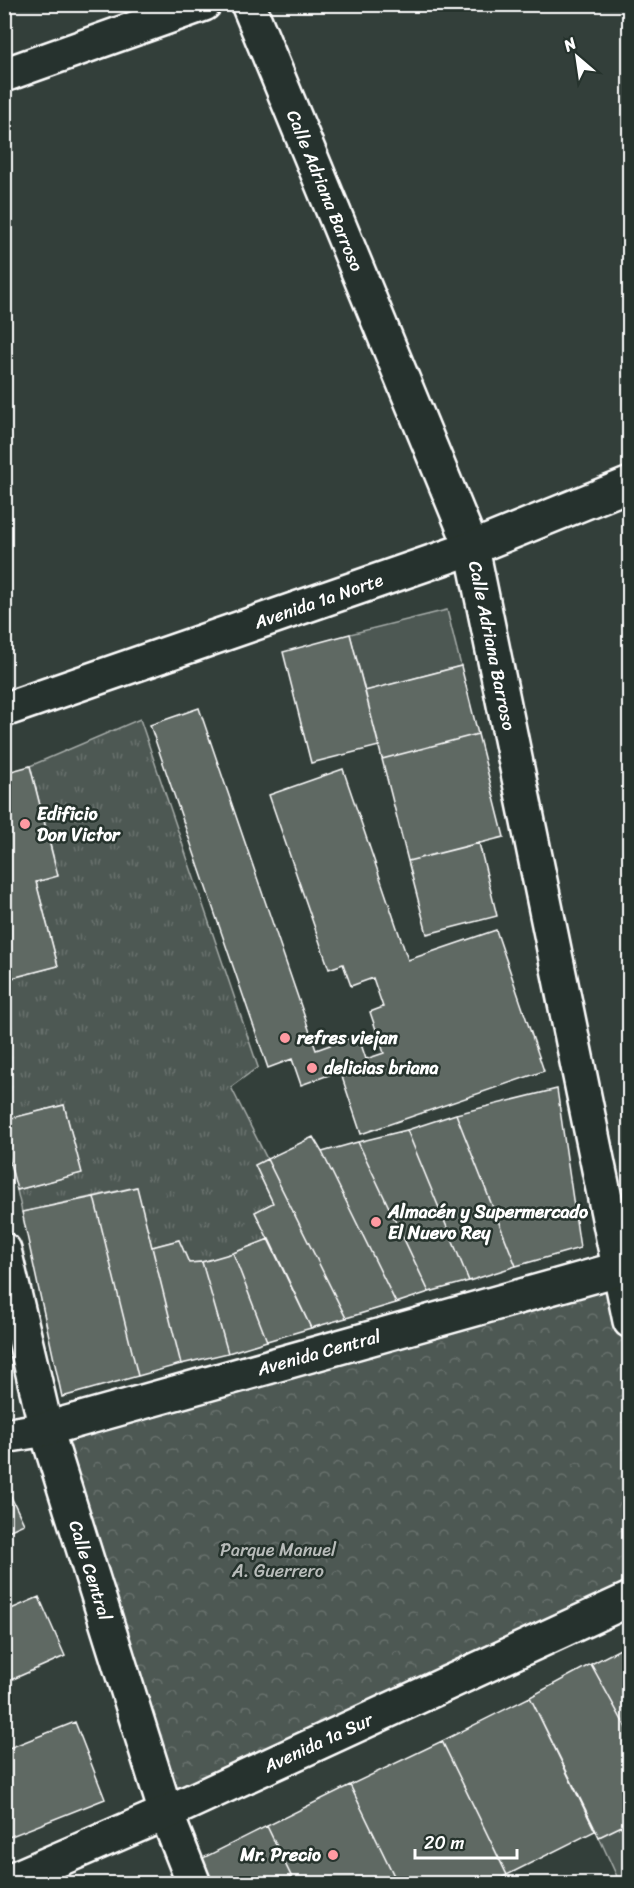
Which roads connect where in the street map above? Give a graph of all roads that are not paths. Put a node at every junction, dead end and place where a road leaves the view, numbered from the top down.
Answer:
1 (204, 4) edge
2 (248, 4) edge
3 (4, 75) edge
4 (630, 484) edge
5 (472, 548) junction
6 (4, 710) edge
7 (4, 1250) edge
8 (624, 1264) edge
9 (630, 1321) edge
10 (46, 1429) junction
11 (4, 1436) edge
12 (630, 1599) edge
13 (166, 1813) junction
14 (4, 1882) edge
15 (194, 1884) edge

1 - 3 street
2 - 5 street, Calle Adriana Barroso
4 - 5 street, Avenida 1a Norte
5 - 6 street, Avenida 1a Norte
5 - 8 street, Calle Adriana Barroso
7 - 10 street, Calle Central
8 - 9 street, Calle Adriana Barroso
8 - 10 street, Avenida Central
10 - 11 street, Avenida Central
10 - 13 street, Calle Central
12 - 13 street, Avenida 1a Sur
13 - 14 street, Avenida 1a Sur
13 - 15 street, Calle Central

